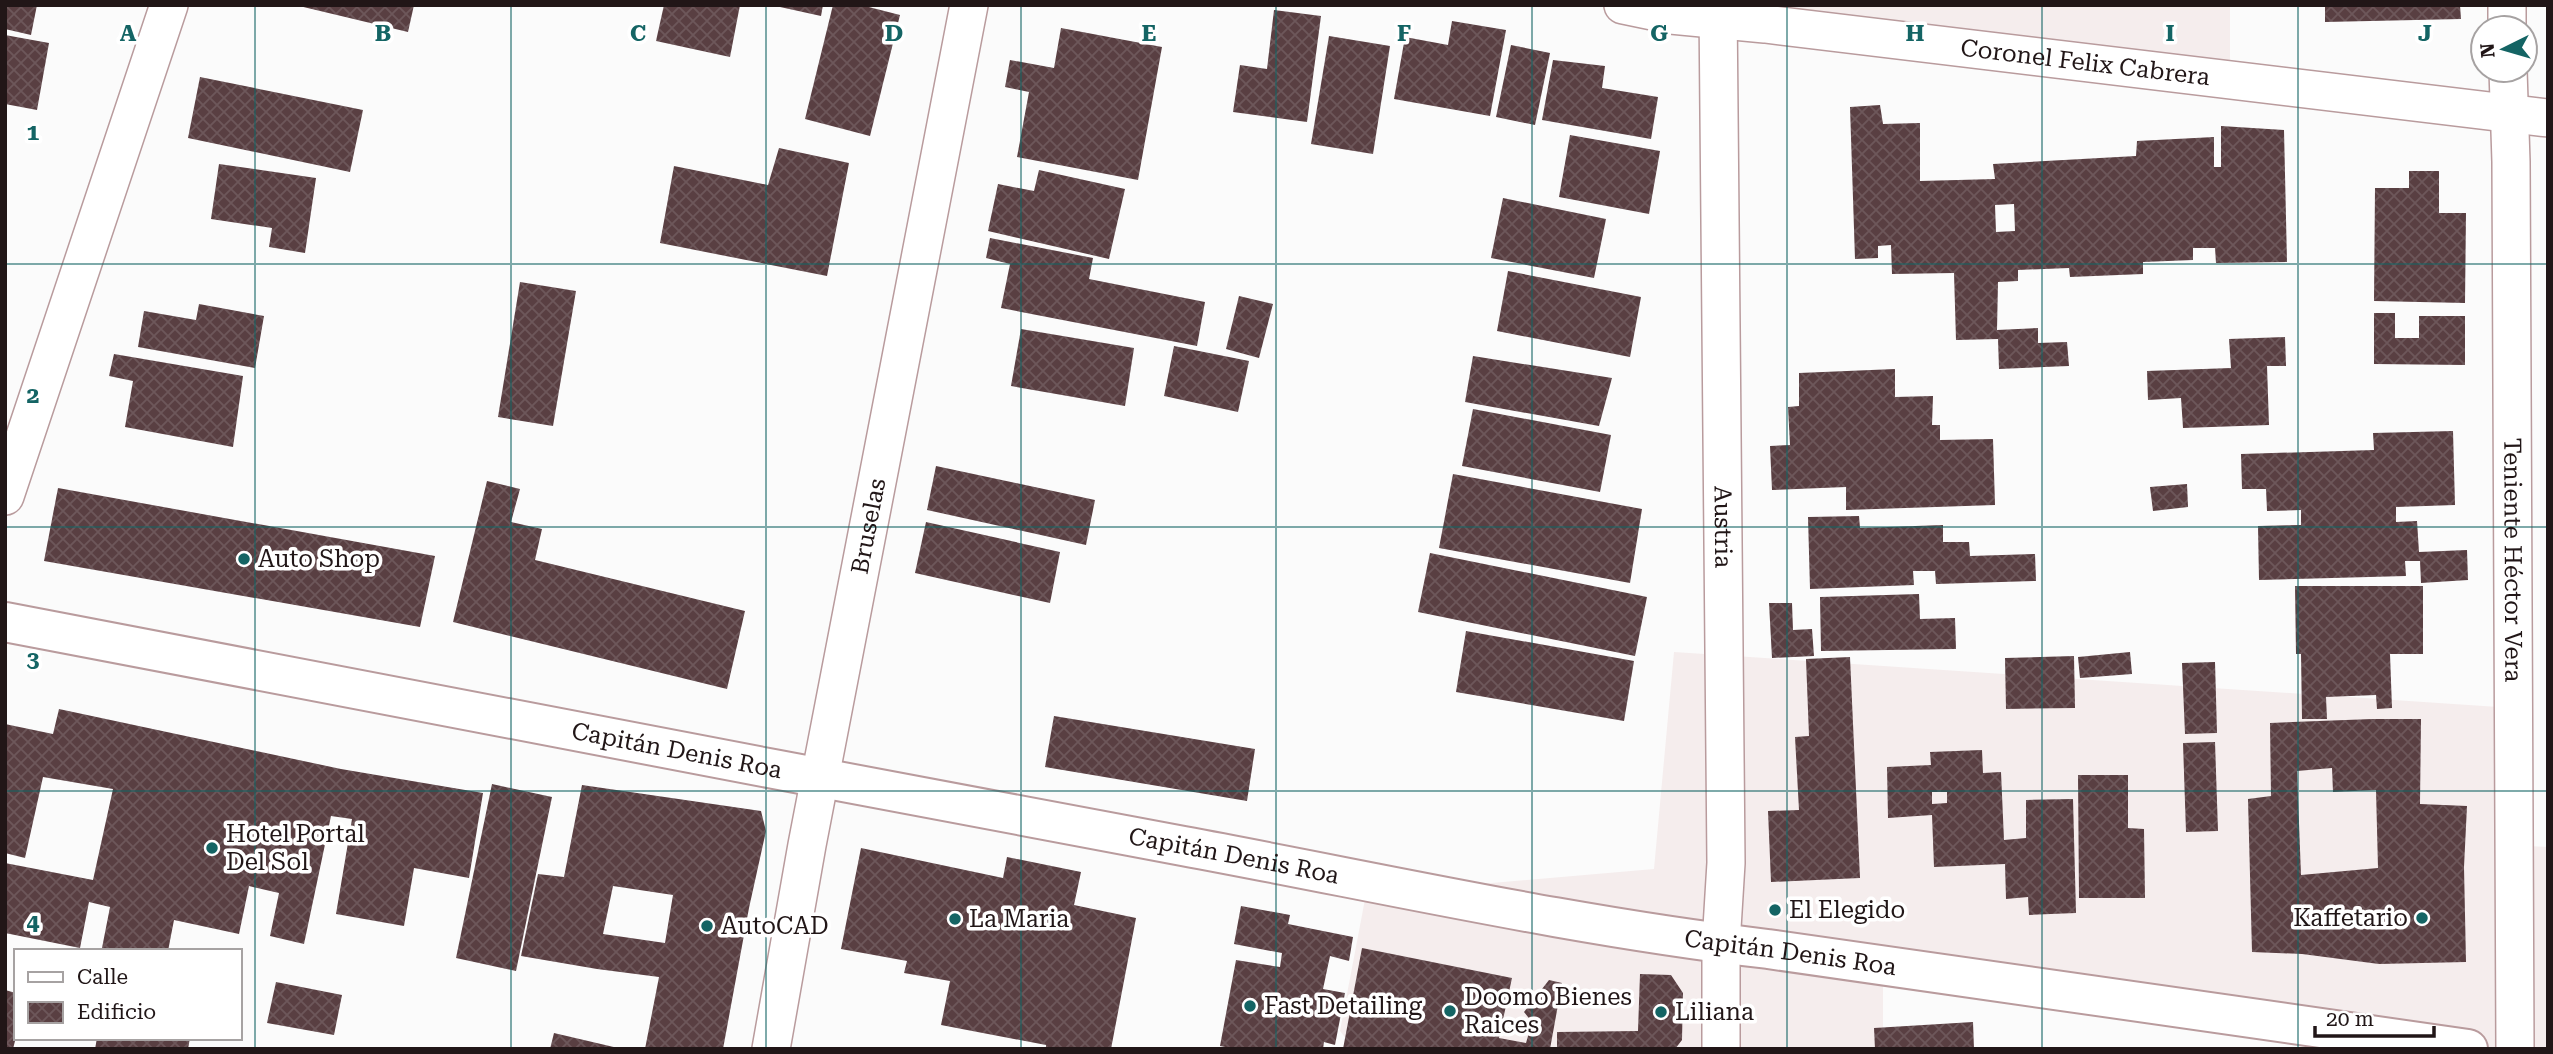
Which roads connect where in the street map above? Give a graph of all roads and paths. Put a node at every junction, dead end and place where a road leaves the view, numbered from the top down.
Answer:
1 (169, 5) edge
2 (969, 5) edge
3 (1623, 5) edge
4 (1718, 13) edge
5 (2509, 84) edge
6 (2510, 114) junction
7 (2548, 118) edge
8 (5, 496) edge
9 (5, 622) edge
10 (820, 779) junction
11 (1721, 944) junction
12 (771, 1049) edge
13 (1721, 1049) edge
14 (2468, 1049) edge
15 (2515, 1049) edge

1 - 8 street
2 - 10 street, Bruselas
3 - 4 street, Coronel Felix Cabrera
4 - 6 street, Coronel Felix Cabrera
4 - 11 street, Austria
5 - 6 street, Teniente Héctor Vera
6 - 7 street, Coronel Felix Cabrera
6 - 15 street, Teniente Héctor Vera
9 - 10 main road, Capitán Denis Roa
10 - 11 main road, Capitán Denis Roa
10 - 12 street, Bruselas
11 - 13 street, Austria
11 - 14 main road, Capitán Denis Roa

